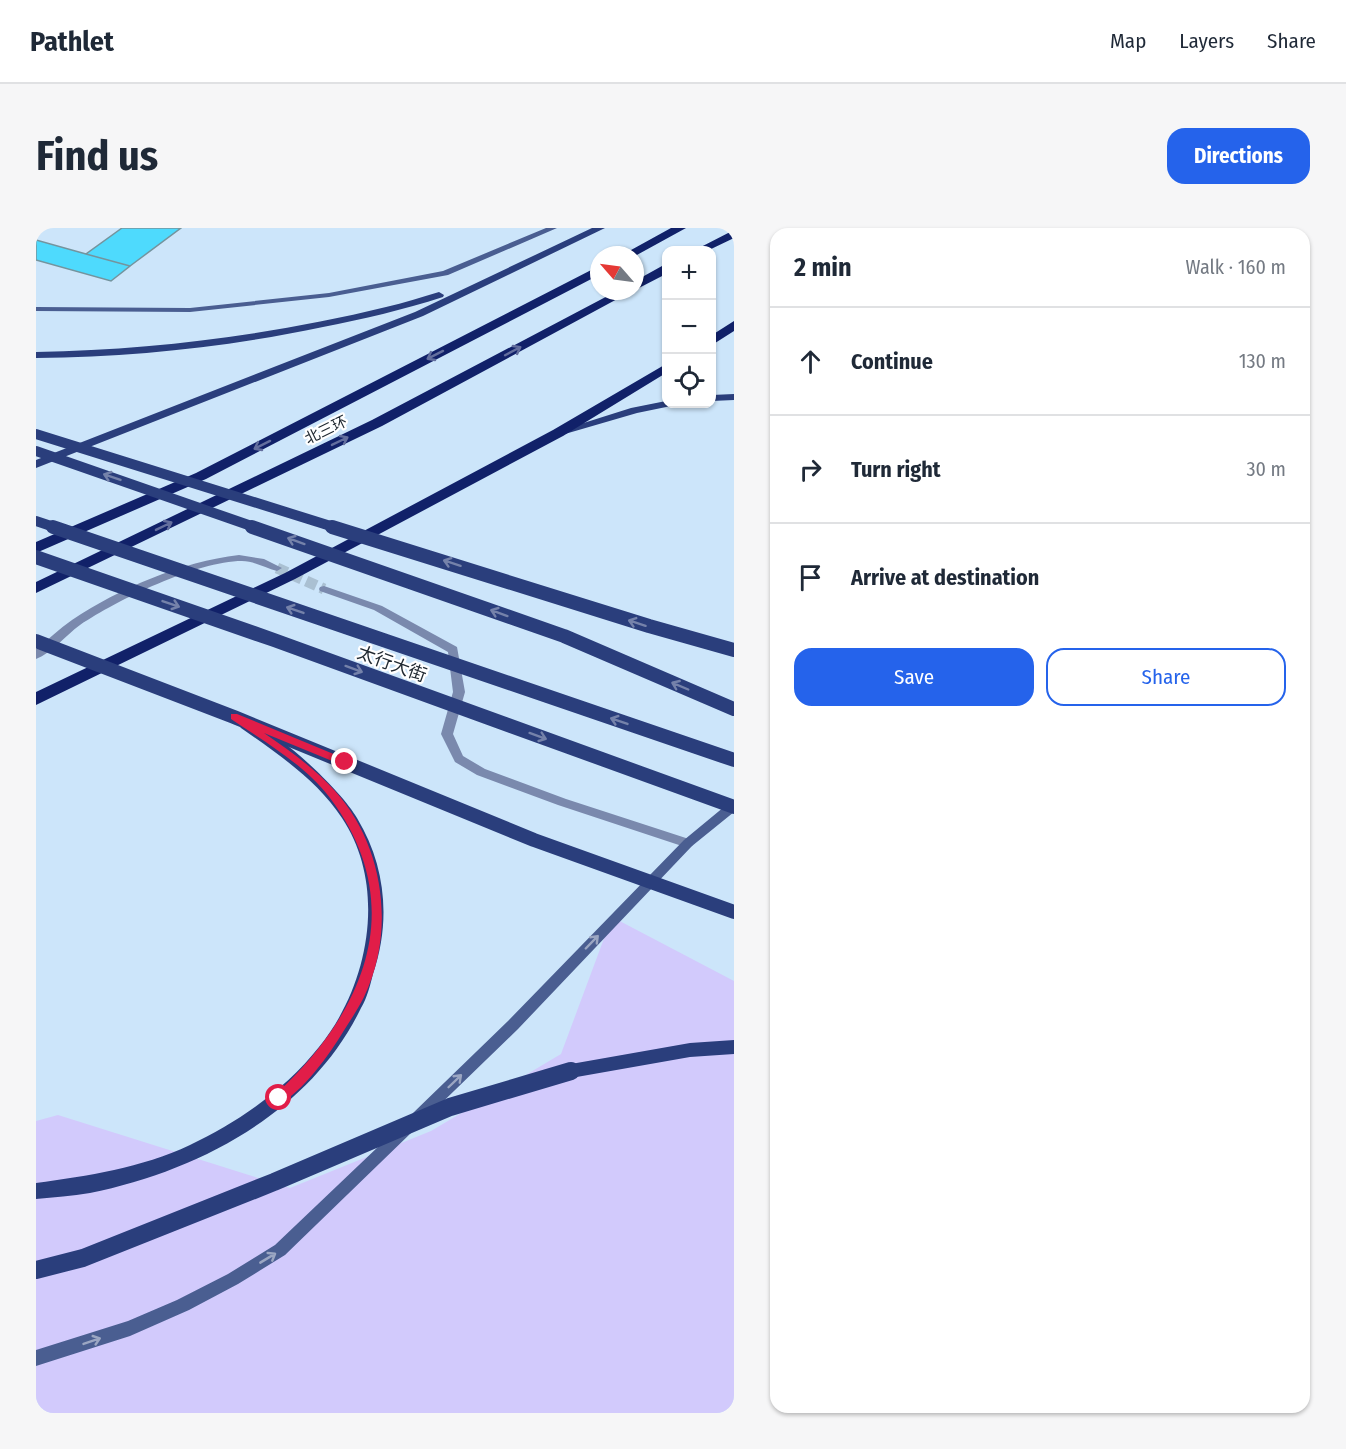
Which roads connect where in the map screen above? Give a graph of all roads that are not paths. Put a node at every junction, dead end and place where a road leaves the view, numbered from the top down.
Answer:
1 (553, 228) edge
2 (600, 228) edge
3 (680, 228) edge
4 (734, 233) edge
5 (709, 246) edge
6 (644, 247) edge
7 (509, 270) junction
8 (662, 271) edge
9 (590, 275) edge
10 (644, 281) edge
11 (609, 300) edge
12 (36, 309) edge
13 (734, 325) edge
14 (716, 338) edge
15 (36, 355) edge
16 (662, 370) edge
17 (734, 397) edge
18 (716, 398) edge
19 (662, 405) edge
20 (558, 433) junction
21 (36, 434) edge
22 (36, 451) edge
23 (36, 464) edge
24 (36, 521) edge
25 (36, 548) edge
26 (36, 557) edge
27 (277, 568) tunnel mouth
28 (36, 588) edge
29 (324, 589) tunnel mouth
30 (36, 641) edge
31 (734, 650) edge
32 (36, 655) edge
33 (36, 699) edge
34 (734, 709) edge
35 (234, 717) junction
36 (734, 760) edge
37 (734, 806) edge
38 (688, 843) junction
39 (734, 912) edge
40 (734, 1047) edge
41 (36, 1191) edge
42 (36, 1270) edge
43 (36, 1358) edge

1 - 12 main road
2 - 7 main road
3 - 6 highway
4 - 5 highway
7 - 15 main road
7 - 23 main road
8 - 10 highway
9 -> 25 highway, 北三环
28 -> 11 highway, 北三环
13 - 14 highway
16 - 20 highway
17 - 18 main road
19 - 20 main road
20 - 33 highway
31 -> 21 main road, bridge
34 -> 22 main road, bridge
36 -> 24 main road, 太行大街, bridge
26 -> 37 main road, 太行大街, bridge
27 - 32 street
29 - 38 street
30 - 35 main road, bridge
35 - 39 main road, bridge
35 - 41 main road, bridge
37 - 38 main road
43 -> 38 main road
40 - 42 main road, bridge

